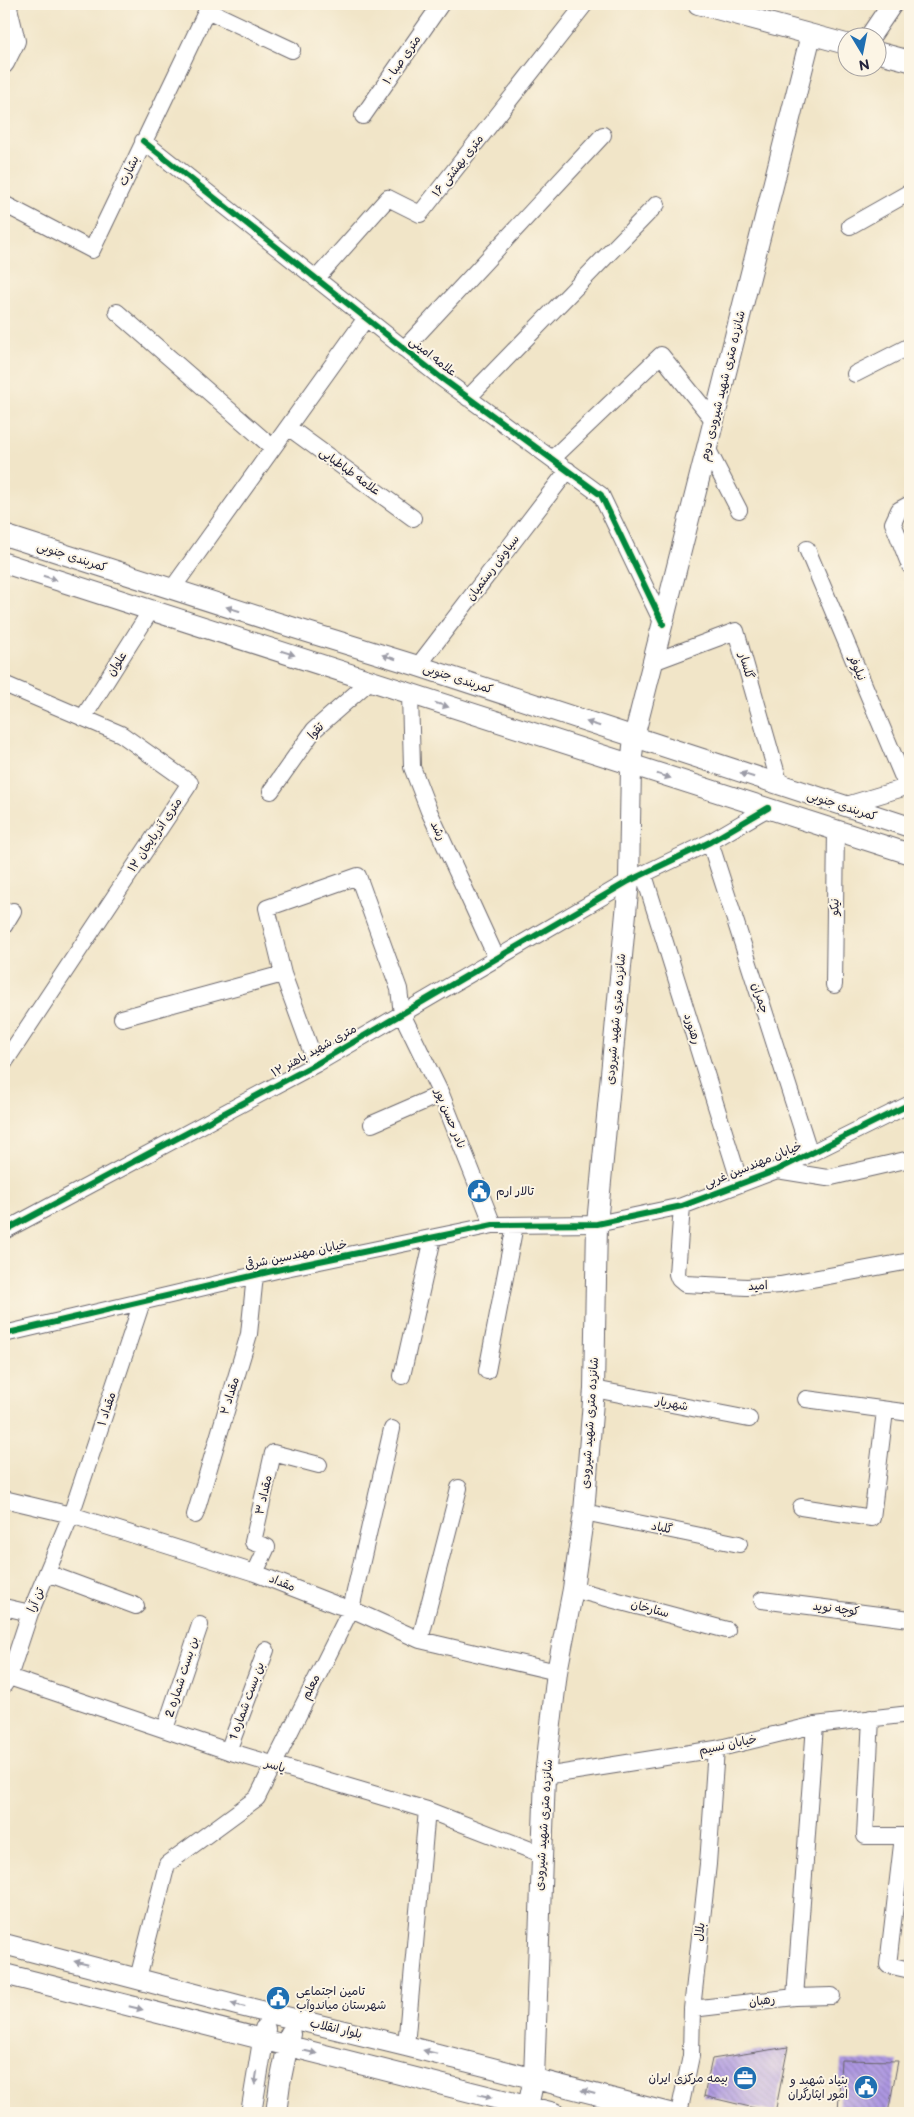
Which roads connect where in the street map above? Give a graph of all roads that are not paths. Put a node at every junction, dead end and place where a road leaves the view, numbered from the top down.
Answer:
1 (6, 4) edge
2 (440, 4) edge
3 (585, 4) edge
4 (698, 4) edge
5 (892, 4) edge
6 (209, 7) edge
7 (4, 8) edge
8 (876, 28) edge
9 (811, 35) junction
10 (836, 41) edge
11 (292, 50) dead end
12 (886, 55) edge
13 (910, 61) edge
14 (4, 63) edge
15 (363, 116) dead end
16 (603, 135) dead end
17 (143, 141) junction
18 (910, 192) edge
19 (4, 204) edge
20 (657, 204) dead end
21 (850, 226) dead end
22 (316, 279) junction
23 (117, 312) dead end
24 (366, 318) junction
25 (910, 346) edge
26 (404, 349) junction
27 (855, 374) dead end
28 (468, 398) junction
29 (715, 422) junction
30 (288, 427) junction
31 (273, 448) junction
32 (708, 450) junction
33 (552, 458) junction
34 (568, 470) junction
35 (910, 504) edge
36 (738, 510) dead end
37 (413, 518) dead end
38 (4, 535) edge
39 (807, 549) dead end
40 (4, 563) edge
41 (910, 566) edge
42 (172, 589) junction
43 (151, 610) junction
44 (663, 624) junction
45 (653, 662) junction
46 (418, 666) junction
47 (371, 680) junction
48 (4, 684) edge
49 (410, 695) junction
50 (83, 718) junction
51 (634, 737) junction
52 (631, 766) junction
53 (780, 785) junction
54 (908, 786) edge
55 (271, 791) dead end
56 (843, 806) junction
57 (768, 808) junction
58 (910, 827) edge
59 (836, 830) junction
60 (710, 842) junction
61 (910, 854) edge
62 (636, 878) junction
63 (13, 911) dead end
64 (4, 926) edge
65 (497, 959) junction
66 (283, 974) junction
67 (834, 985) dead end
68 (402, 1014) junction
69 (122, 1018) dead end
70 (4, 1063) edge
71 (316, 1064) junction
72 (441, 1094) junction
73 (910, 1104) edge
74 (372, 1124) dead end
75 (810, 1154) junction
76 (910, 1158) edge
77 (777, 1170) junction
78 (740, 1183) junction
79 (682, 1206) junction
80 (597, 1224) junction
81 (493, 1225) junction
82 (515, 1226) junction
83 (4, 1232) edge
84 (433, 1238) junction
85 (910, 1261) edge
86 (255, 1275) junction
87 (142, 1302) junction
88 (4, 1334) edge
89 (487, 1371) dead end
90 (402, 1376) dead end
91 (594, 1389) junction
92 (806, 1399) dead end
93 (885, 1411) junction
94 (910, 1413) edge
95 (749, 1419) dead end
96 (392, 1429) dead end
97 (319, 1465) dead end
98 (459, 1488) dead end
99 (4, 1498) edge
100 (801, 1507) dead end
101 (584, 1512) junction
102 (195, 1515) dead end
103 (72, 1516) junction
104 (739, 1544) dead end
105 (47, 1573) junction
106 (256, 1573) junction
107 (573, 1589) junction
108 (762, 1600) dead end
109 (4, 1606) edge
110 (136, 1606) dead end
111 (351, 1609) junction
112 (30, 1613) junction
113 (910, 1619) edge
114 (200, 1625) dead end
115 (727, 1630) dead end
116 (420, 1640) junction
117 (266, 1650) dead end
118 (557, 1672) junction
119 (6, 1681) edge
120 (910, 1714) edge
121 (871, 1718) junction
122 (815, 1725) junction
123 (165, 1729) junction
124 (716, 1749) junction
125 (228, 1751) junction
126 (272, 1765) junction
127 (545, 1776) junction
128 (427, 1810) junction
129 (907, 1836) edge
130 (541, 1854) junction
131 (4, 1944) edge
132 (910, 1970) edge
133 (4, 1974) edge
134 (138, 1978) junction
135 (832, 1996) dead end
136 (795, 1997) junction
137 (692, 2009) junction
138 (268, 2012) junction
139 (294, 2019) junction
140 (262, 2040) junction
141 (406, 2046) junction
142 (288, 2047) junction
143 (534, 2078) junction
144 (528, 2107) junction
145 (251, 2113) edge
146 (276, 2113) edge
147 (554, 2113) edge
148 (669, 2113) edge
149 (679, 2113) edge

1 - 7 highway
1 - 14 main road
2 - 15 street, ۱۰ متری صبا
3 - 22 street, ۱۶ متری بهشتی
4 - 9 main road
5 - 8 main road
6 - 11 street
6 - 17 street, بشارت
9 - 10 main road
9 - 29 main road, شانزده متری شهید شیرودی دوم
12 - 13 main road
16 - 26 street
17 - 19 street, بشارت
17 - 22 street, علامه امینی
18 - 21 street
20 - 28 street
22 - 24 street, علامه امینی
23 - 31 street
24 - 26 street, علامه امینی
24 - 30 street
25 - 27 street
26 - 28 street, علامه امینی
28 - 33 street, علامه امینی
29 - 32 main road, شانزده متری شهید شیرودی دوم
29 - 33 street
30 - 31 street
30 - 37 street, علامه طباطبایی
31 - 42 street
32 - 36 street
32 - 44 main road, شانزده متری شهید شیرودی دوم
33 - 34 street, علامه امینی
34 - 44 street, علامه امینی
34 - 46 street, سیاوش رستمیان
35 - 41 street
38 - 42 main road, کمربندی جنوبی
39 - 54 street, نیلوفر
40 -> 43 main road, کمربندی جنوبی
46 -> 42 main road, کمربندی جنوبی
43 -> 47 main road, کمربندی جنوبی
43 - 50 street, علوان
44 - 45 main road, شانزده متری شهید شیرودی دوم
45 - 51 main road, شانزده متری شهید شیرودی دوم
45 - 53 street, گلسار
51 -> 46 main road, کمربندی جنوبی
47 - 49 main road, کمربندی جنوبی
47 - 55 street, تقوا
48 - 50 street, ۱۲ متری آذربایجان
49 -> 52 main road, کمربندی جنوبی
49 - 65 street, رشد
50 - 70 street, ۱۲ متری آذربایجان
51 - 52 main road, شانزده متری شهید شیرودی دوم
53 -> 51 main road, کمربندی جنوبی
52 -> 57 main road, کمربندی جنوبی
52 - 62 main road, شانزده متری شهید شیرودی
53 - 56 main road, کمربندی جنوبی
54 - 56 street
56 - 58 main road, کمربندی جنوبی
57 - 59 main road, کمربندی جنوبی
57 - 60 street, ۱۲ متری شهید باهنر
59 - 61 main road, کمربندی جنوبی
59 - 67 street, نیکو
60 - 62 street, ۱۲ متری شهید باهنر
60 - 75 street, چمران
62 - 65 street, ۱۲ متری شهید باهنر
62 - 78 street, رهنورد
62 - 80 main road, شانزده متری شهید شیرودی
63 - 64 street
65 - 68 street, ۱۲ متری شهید باهنر
66 - 68 street, نادر حسن پور
66 - 69 street
66 - 71 street
68 - 71 street, ۱۲ متری شهید باهنر
68 - 72 street, نادر حسن پور
71 - 83 street, ۱۲ متری شهید باهنر
72 - 74 street
72 - 81 street, نادر حسن پور
73 - 75 street, خیابان مهندسین غربی
75 - 77 street, خیابان مهندسین غربی
76 - 77 street
77 - 78 street, خیابان مهندسین غربی
78 - 79 street, خیابان مهندسین غربی
79 - 80 street, خیابان مهندسین غربی
79 - 85 street, امید
80 - 82 street, خیابان مهندسین شرقی
80 - 91 main road, شانزده متری شهید شیرودی
81 - 82 street, خیابان مهندسین شرقی
81 - 84 street, خیابان مهندسین شرقی
82 - 89 street
84 - 86 street, خیابان مهندسین شرقی
84 - 90 street
86 - 87 street, خیابان مهندسین شرقی
86 - 102 street, مقداد ۲
87 - 88 street, خیابان مهندسین شرقی
87 - 103 street, مقداد ۱
91 - 95 street, شهریار
91 - 101 main road, شانزده متری شهید شیرودی
92 - 93 street
93 - 94 street
93 - 100 street
96 - 111 street, معلم
97 - 106 street, مقداد ۳
98 - 116 street
99 - 103 street, مقداد
101 - 104 street, گلباد
101 - 107 main road, شانزده متری شهید شیرودی
103 - 105 street, تن آرا
103 - 106 street, مقداد
105 - 110 street
105 - 112 street, تن آرا
106 - 111 street, مقداد
107 - 115 street, ستارخان
107 - 118 main road, شانزده متری شهید شیرودی
108 - 113 street, کوچه نوید
109 - 112 street
111 - 116 street, مقداد
111 - 126 street, معلم
112 - 119 street, تن آرا
114 - 123 street, بن بست شماره 2
116 - 118 street, مقداد
117 - 125 street, بن بست شماره 1
118 - 127 main road, شانزده متری شهید شیرودی
119 - 123 street, یاسر
120 - 121 street, خیابان نسیم
121 - 122 street, خیابان نسیم
121 - 129 street
122 - 124 street, خیابان نسیم
122 - 136 street
123 - 125 street, یاسر
124 - 127 street, خیابان نسیم
124 - 137 street, بلال
125 - 126 street, یاسر
126 - 128 street, یاسر
126 - 134 street, معلم
127 - 130 main road, شانزده متری شهید شیرودی
128 - 130 street, یاسر
128 - 141 street
129 - 132 street
130 - 143 main road, شانزده متری شهید شیرودی
134 -> 131 main road, بلوار انقلاب
133 -> 140 main road
138 -> 134 main road, بلوار انقلاب
135 - 136 street, رهبان
136 - 137 street, رهبان
137 - 149 street, بلال
138 - 139 main road, بلوار انقلاب
138 - 140 main road
139 - 141 main road, بلوار انقلاب
139 - 142 main road
140 - 142 main road
140 -> 145 main road
143 -> 141 main road, بلوار انقلاب
142 -> 144 main road
142 - 146 main road
143 - 144 main road, شانزده متری شهید شیرودی
148 -> 143 main road, بلوار انقلاب
144 - 147 main road

